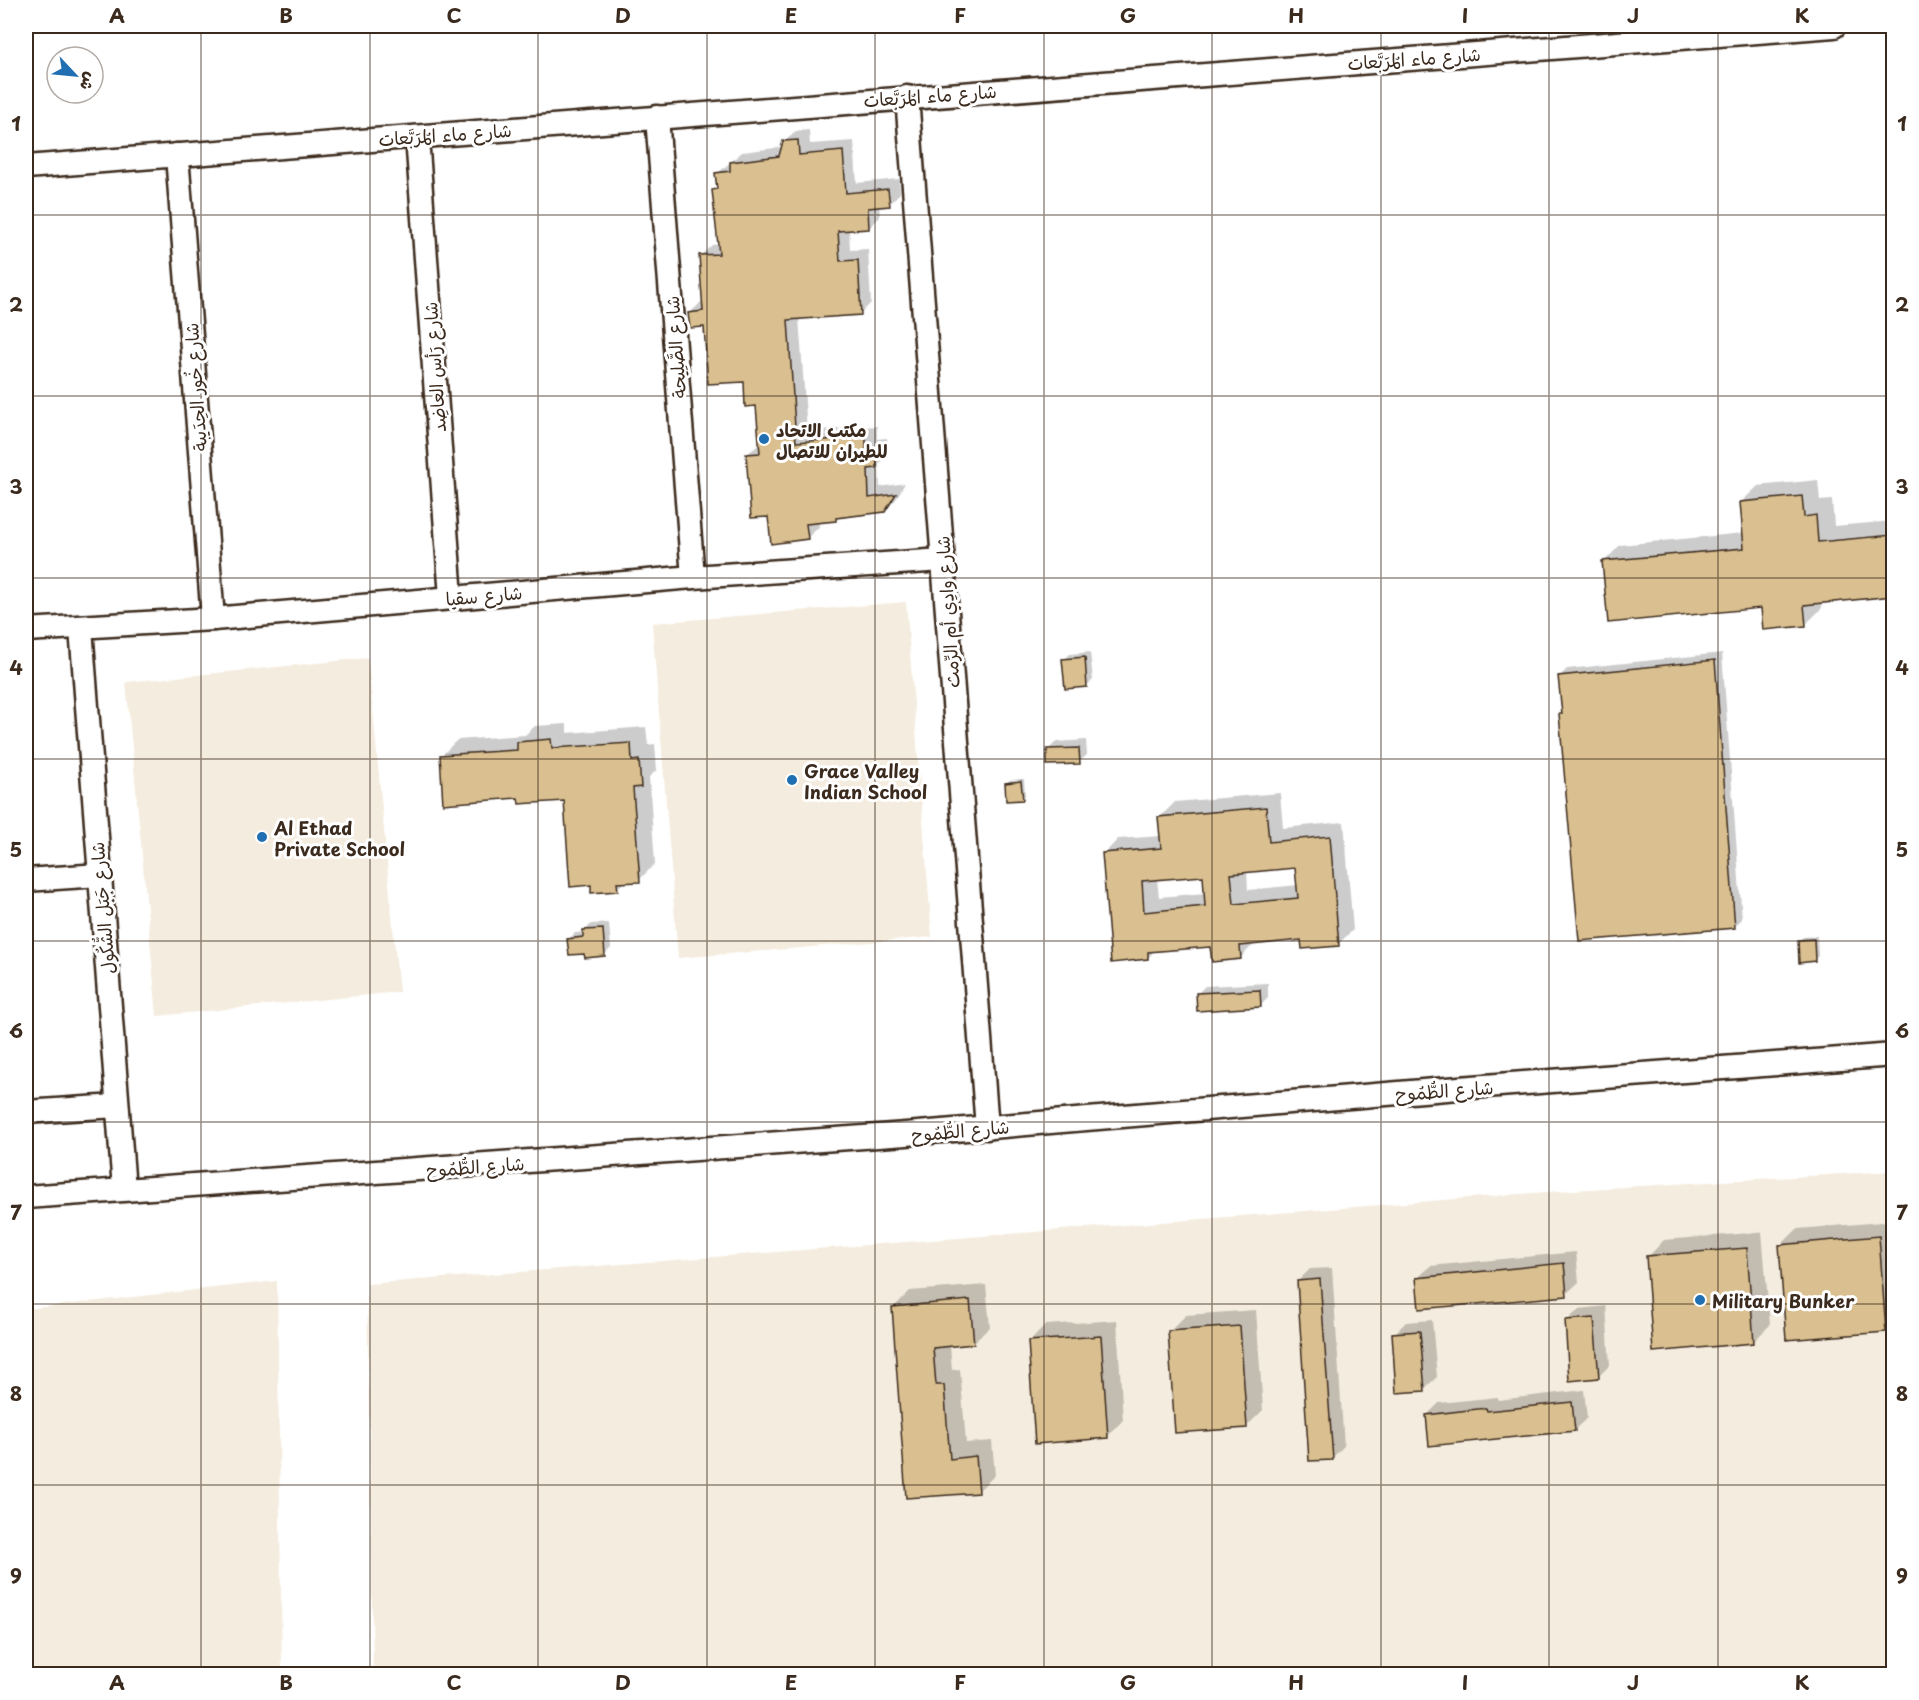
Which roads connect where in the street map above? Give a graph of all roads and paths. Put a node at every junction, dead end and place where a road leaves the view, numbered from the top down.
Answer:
1 (1834, 26) edge
2 (907, 97) junction
3 (657, 117) junction
4 (417, 136) junction
5 (177, 155) junction
6 (26, 167) edge
7 (943, 560) junction
8 (693, 577) junction
9 (451, 597) junction
10 (213, 619) junction
11 (81, 628) junction
12 (26, 630) edge
13 (99, 875) junction
14 (26, 880) edge
15 (1893, 1055) edge
16 (116, 1106) junction
17 (26, 1112) edge
18 (987, 1128) junction
19 (124, 1189) junction
20 (26, 1197) edge

1 - 2 street, شارع ماء المُرَبَّعات
2 - 3 street, شارع ماء المُرَبَّعات
2 - 7 street, شارع وادِي أم الرِّمث
3 - 4 street, شارع ماء المُرَبَّعات
3 - 8 street, شارع الصَّلِيحة
4 - 5 street, شارع ماء المُرَبَّعات
4 - 9 street, شارع رَأس العاضِد
5 - 6 street, شارع ماء المُرَبَّعات
5 - 10 street, شارع خُور الحِدَيبة
7 - 8 street, شارع سقيا
7 - 18 street, شارع وادِي أم الرِّمث
8 - 9 street, شارع سقيا
9 - 10 street, شارع سقيا
10 - 11 street, شارع سقيا
11 - 12 street, شارع سقيا
11 - 13 street, شارع جَبَل الشُّكُول
13 - 14 street
13 - 16 street, شارع جَبَل الشُّكُول
15 - 18 street, شارع الطُّمُوح
16 - 17 street
16 - 19 street, شارع جَبَل الشُّكُول
18 - 19 street, شارع الطُّمُوح
19 - 20 street, شارع الطُّمُوح

